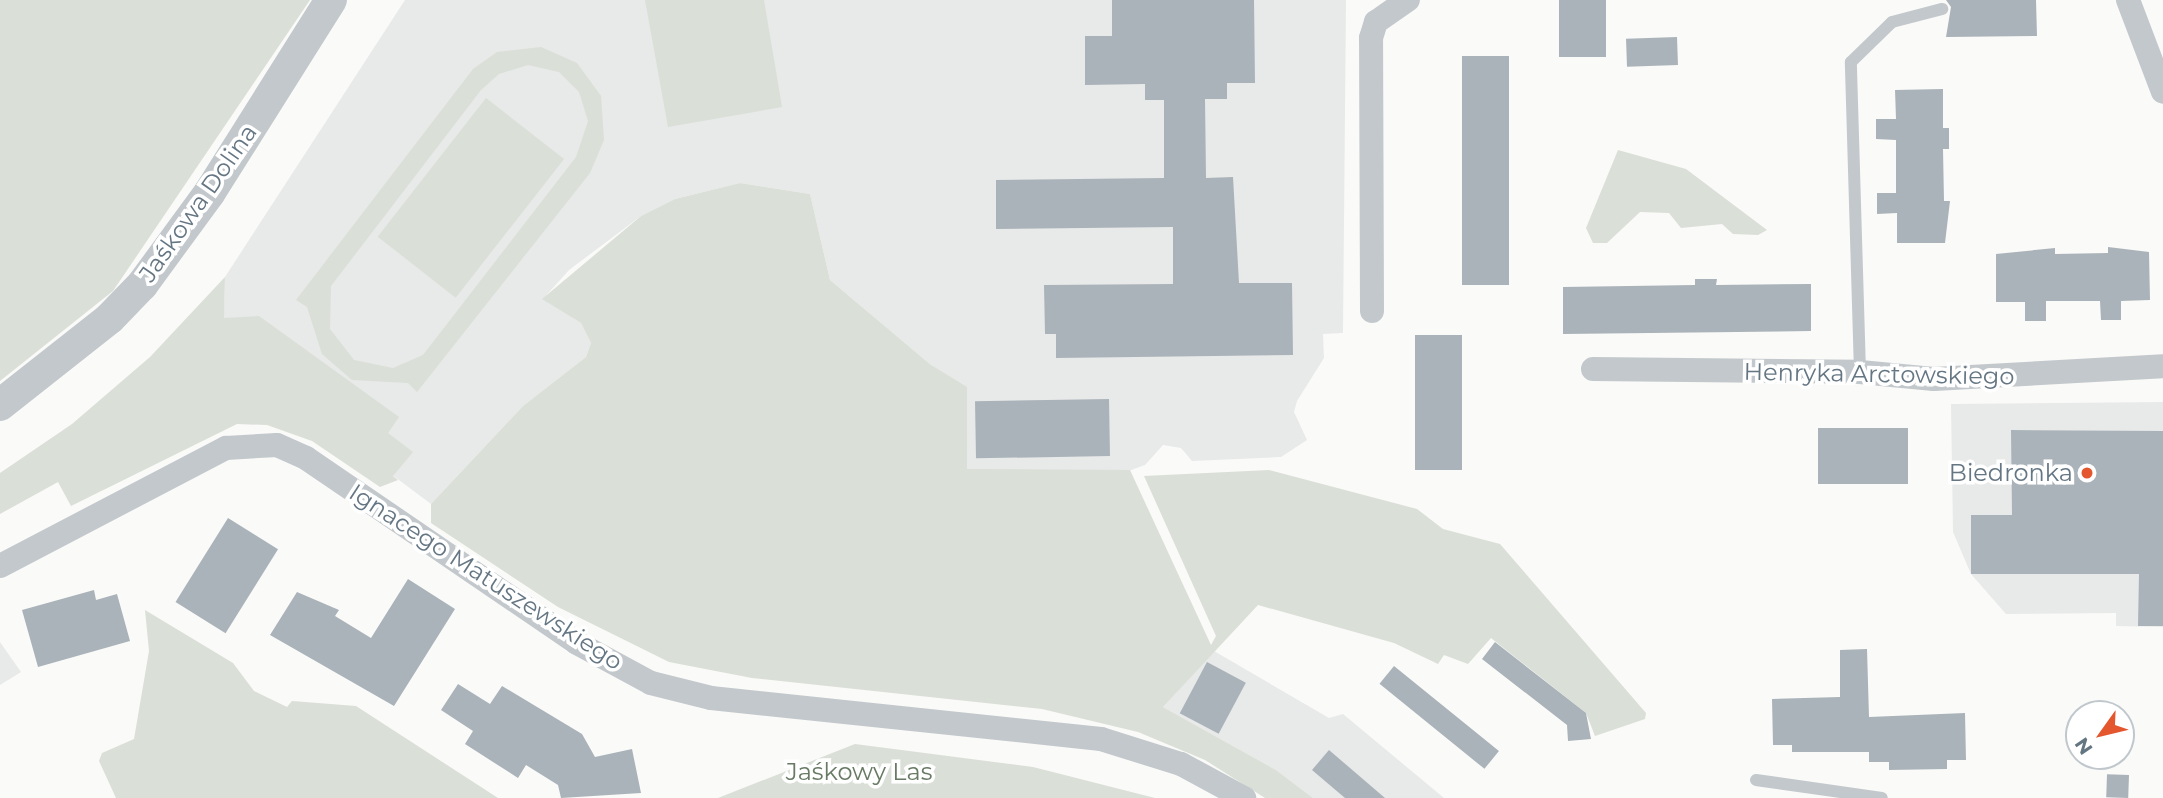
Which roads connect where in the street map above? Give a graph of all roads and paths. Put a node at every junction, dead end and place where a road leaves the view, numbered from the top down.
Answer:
1 (331, 0) edge
2 (1408, 0) edge
3 (2127, 0) edge
4 (1942, 9) dead end
5 (2163, 92) edge
6 (1372, 310) dead end
7 (2163, 366) edge
8 (1593, 369) dead end
9 (1860, 372) junction
10 (0, 405) edge
11 (0, 566) edge
12 (1756, 780) dead end
13 (1244, 798) edge
14 (1882, 798) edge

1 - 10 street, Jaśkowa Dolina
2 - 6 street
3 - 5 street
4 - 9 lane
7 - 9 street, Henryka Arctowskiego
8 - 9 street, Henryka Arctowskiego
11 - 13 street, Ignacego Matuszewskiego
12 - 14 lane

